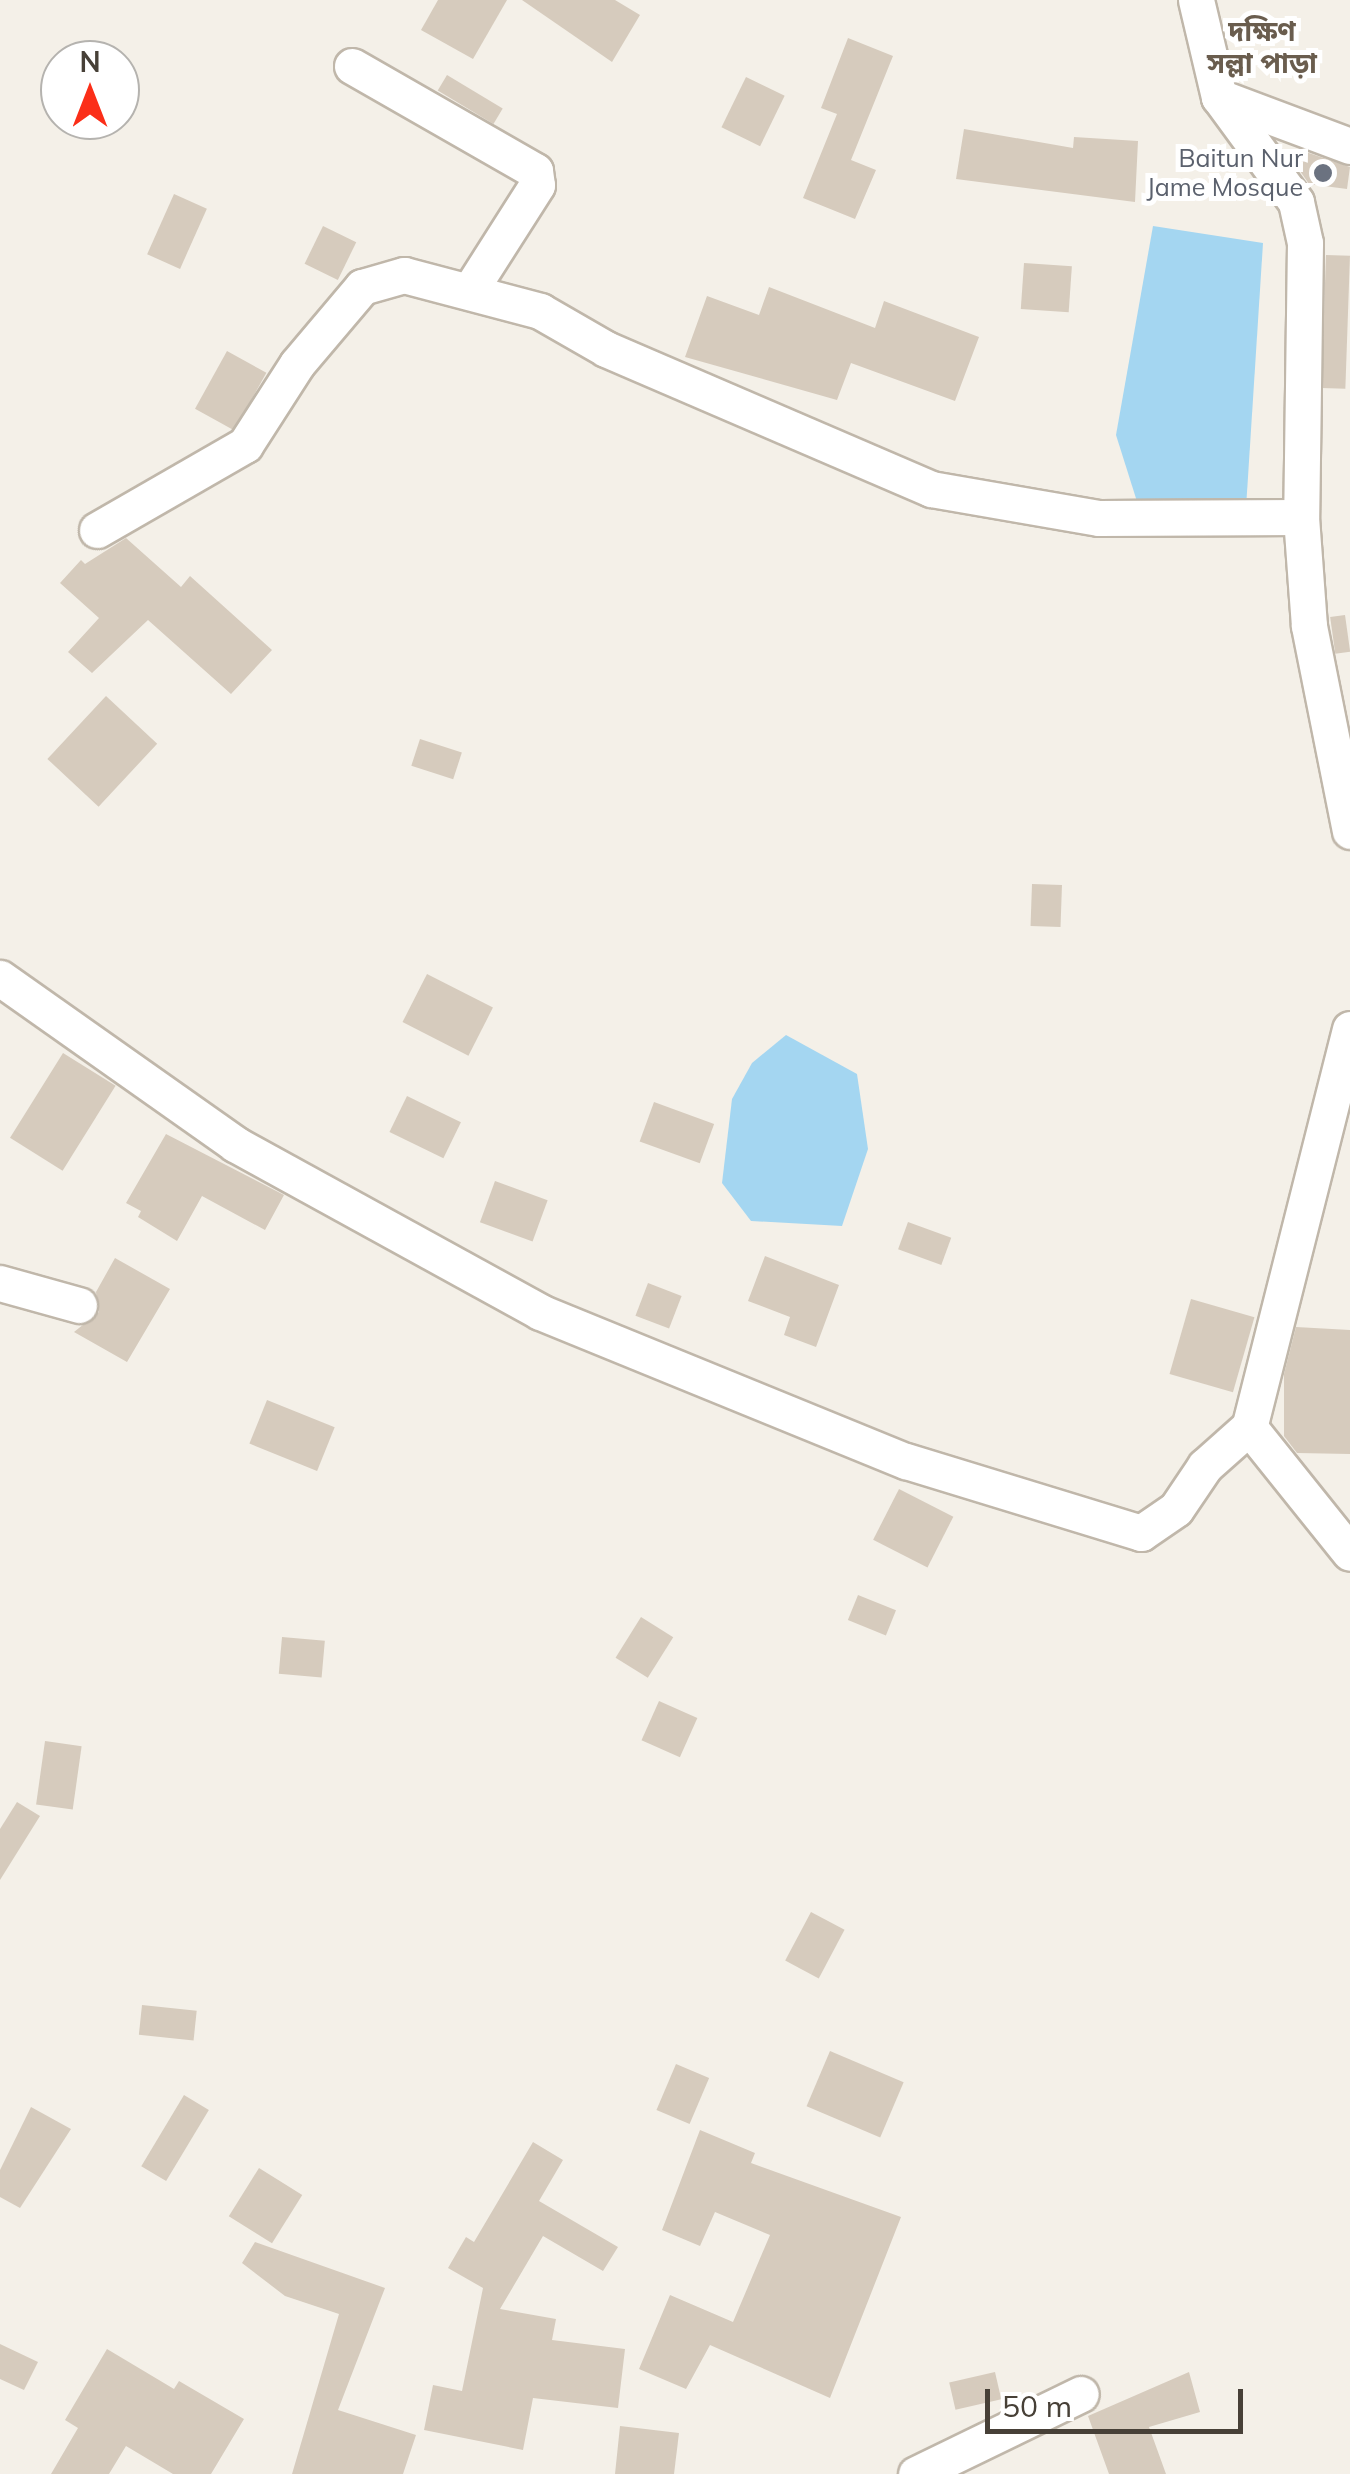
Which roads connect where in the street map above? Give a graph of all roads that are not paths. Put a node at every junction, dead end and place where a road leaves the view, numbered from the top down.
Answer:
1 (1196, 0) edge
2 (352, 66) dead end
3 (1219, 97) junction
4 (1350, 146) edge
5 (470, 290) junction
6 (1301, 517) junction
7 (97, 530) dead end
8 (1350, 831) edge
9 (0, 978) edge
10 (1350, 1029) edge
11 (0, 1283) edge
12 (78, 1305) dead end
13 (1249, 1427) junction
14 (1350, 1553) edge
15 (1081, 2394) dead end
16 (916, 2474) edge

1 - 3 street
2 - 5 street
3 - 4 street
3 - 6 street
5 - 6 street
5 - 7 street
6 - 8 street
9 - 13 street
10 - 13 street
11 - 12 street
13 - 14 street
15 - 16 street

